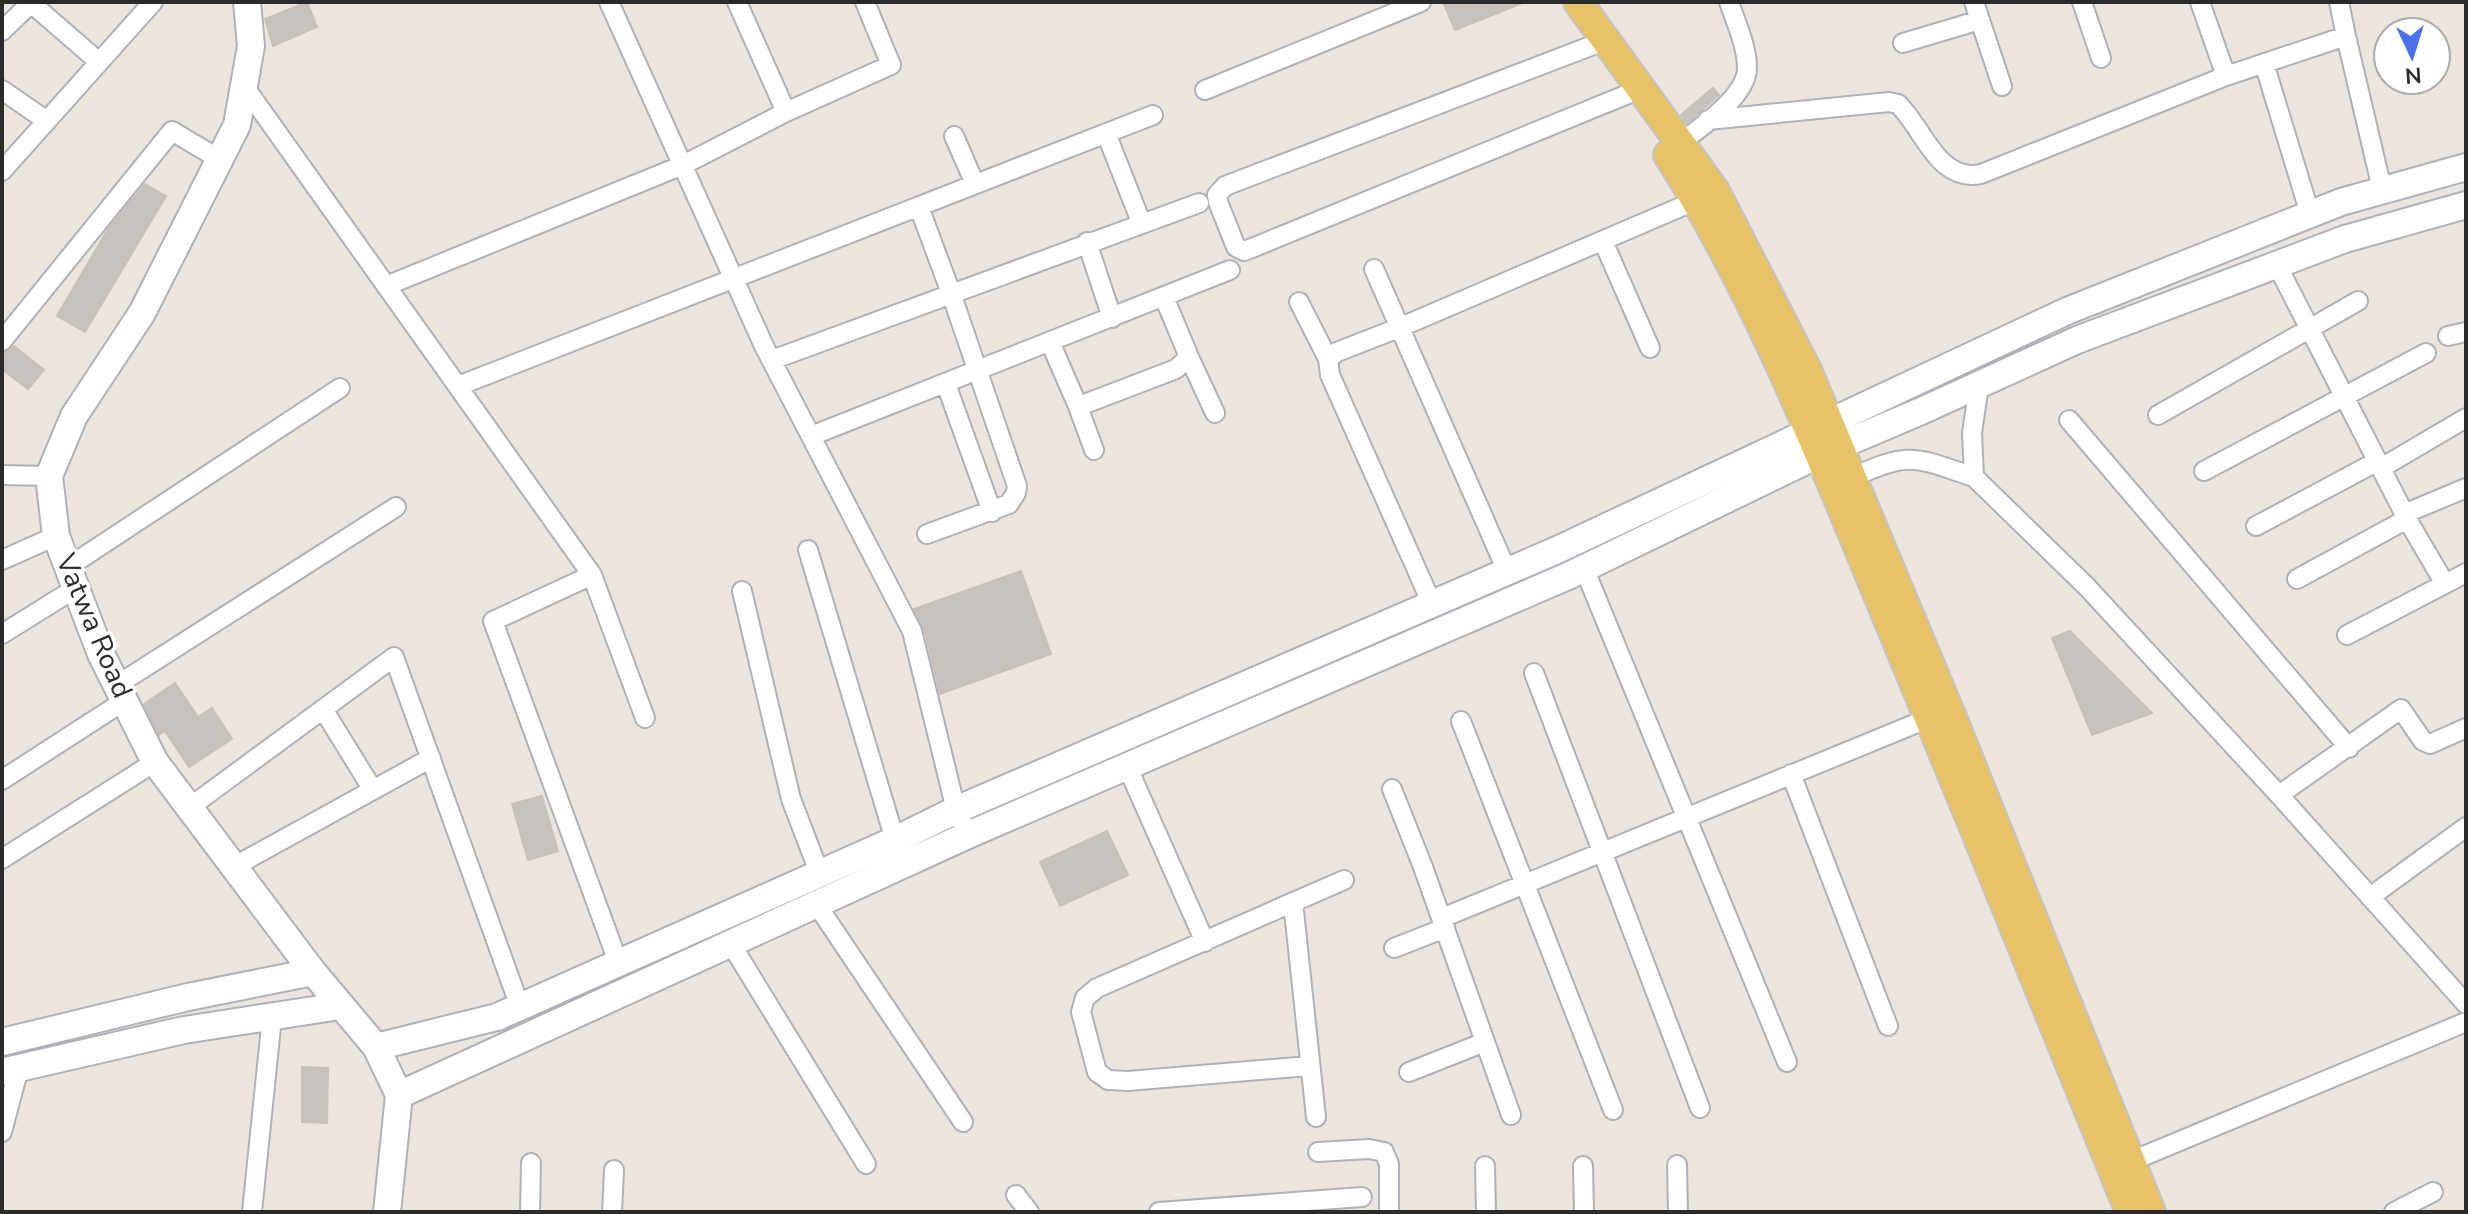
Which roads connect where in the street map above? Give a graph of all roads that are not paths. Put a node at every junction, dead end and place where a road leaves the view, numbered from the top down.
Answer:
1 (153, 2) edge
2 (247, 2) edge
3 (609, 2) edge
4 (737, 2) edge
5 (865, 2) edge
6 (1421, 2) edge
7 (1562, 2) edge
8 (1578, 2) edge
9 (1729, 2) edge
10 (2082, 2) edge
11 (2200, 2) edge
12 (2339, 2) edge
13 (32, 3) edge
14 (1977, 11) edge
15 (2, 31) edge
16 (2346, 36) junction
17 (1903, 43) dead end
18 (1596, 44) junction
19 (2101, 58) dead end
20 (99, 62) junction
21 (2264, 63) junction
22 (2226, 76) junction
23 (244, 86) junction
24 (2002, 86) dead end
25 (2, 90) edge
26 (1205, 90) dead end
27 (1628, 94) junction
28 (786, 112) junction
29 (1153, 115) dead end
30 (1708, 120) junction
31 (47, 121) junction
32 (1106, 133) junction
33 (954, 136) dead end
34 (1674, 148) junction
35 (219, 159) junction
36 (683, 165) junction
37 (2466, 167) edge
38 (2, 171) edge
39 (975, 184) junction
40 (2382, 189) junction
41 (1697, 200) junction
42 (1199, 203) dead end
43 (2466, 205) edge
44 (919, 207) junction
45 (2310, 214) junction
46 (1141, 222) junction
47 (1603, 241) junction
48 (1087, 242) junction
49 (2276, 263) junction
50 (1374, 269) dead end
51 (1230, 270) dead end
52 (734, 280) junction
53 (386, 286) junction
54 (951, 293) junction
55 (1164, 297) junction
56 (2358, 301) dead end
57 (1299, 302) dead end
58 (1112, 318) junction
59 (1401, 327) junction
60 (2310, 328) junction
61 (2, 341) edge
62 (1050, 342) junction
63 (1650, 348) dead end
64 (2426, 353) dead end
65 (1189, 357) junction
66 (1328, 359) junction
67 (772, 360) junction
68 (978, 371) junction
69 (946, 384) junction
70 (1979, 385) junction
71 (458, 386) junction
72 (340, 388) dead end
73 (2345, 395) junction
74 (1077, 404) junction
75 (1215, 413) dead end
76 (2158, 415) dead end
77 (2466, 418) edge
78 (2069, 420) dead end
79 (811, 436) junction
80 (1824, 438) junction
81 (1094, 450) dead end
82 (2379, 465) junction
83 (2204, 471) dead end
84 (2, 475) edge
85 (49, 476) junction
86 (1974, 477) junction
87 (1852, 478) junction
88 (2466, 488) edge
89 (396, 507) dead end
90 (992, 512) junction
91 (2406, 517) junction
92 (2256, 526) dead end
93 (927, 534) dead end
94 (56, 536) junction
95 (808, 550) dead end
96 (2, 560) edge
97 (1584, 568) junction
98 (1507, 571) junction
99 (2466, 573) edge
100 (592, 575) junction
101 (72, 578) junction
102 (2297, 579) dead end
103 (2445, 584) junction
104 (742, 591) dead end
105 (1432, 604) junction
106 (2, 634) edge
107 (2347, 635) dead end
108 (1534, 673) dead end
109 (120, 693) junction
110 (323, 709) junction
111 (1939, 714) junction
112 (645, 718) dead end
113 (1461, 721) dead end
114 (2466, 728) edge
115 (2349, 748) junction
116 (431, 758) junction
117 (155, 762) junction
118 (1127, 766) junction
119 (1791, 774) junction
120 (2, 780) edge
121 (1392, 789) dead end
122 (373, 790) junction
123 (2279, 795) junction
124 (190, 807) junction
125 (956, 810) junction
126 (1686, 817) junction
127 (2466, 827) edge
128 (968, 835) junction
129 (895, 840) junction
130 (1602, 852) junction
131 (2, 859) edge
132 (235, 866) junction
133 (819, 872) junction
134 (1344, 880) dead end
135 (1525, 883) junction
136 (2370, 897) junction
137 (1293, 902) junction
138 (817, 905) junction
139 (1443, 923) junction
140 (1205, 942) junction
141 (731, 944) junction
142 (1394, 948) dead end
143 (618, 962) junction
144 (313, 972) junction
145 (2464, 997) edge
146 (340, 1006) junction
147 (520, 1007) junction
148 (272, 1017) junction
149 (2466, 1022) edge
150 (1888, 1026) dead end
151 (2, 1042) edge
152 (1485, 1042) junction
153 (376, 1047) junction
154 (1787, 1062) dead end
155 (1309, 1066) junction
156 (11, 1070) edge
157 (1409, 1072) dead end
158 (399, 1095) junction
159 (1700, 1108) dead end
160 (1613, 1110) dead end
161 (1511, 1115) dead end
162 (1316, 1117) dead end
163 (963, 1122) dead end
164 (2, 1132) edge
165 (1318, 1152) dead end
166 (531, 1163) dead end
167 (866, 1164) dead end
168 (1677, 1165) dead end
169 (2122, 1165) junction
170 (1485, 1166) dead end
171 (1583, 1166) dead end
172 (614, 1170) dead end
173 (2433, 1192) dead end
174 (1016, 1195) dead end
175 (1362, 1197) dead end
176 (252, 1212) edge
177 (387, 1212) edge
178 (530, 1212) edge
179 (612, 1212) edge
180 (1029, 1212) edge
181 (1159, 1212) edge
182 (1389, 1212) edge
183 (1486, 1212) edge
184 (1584, 1212) edge
185 (1678, 1212) edge
186 (2130, 1212) edge
187 (2151, 1212) edge
188 (2394, 1212) edge

1 - 20 street
2 - 23 street, Vatwa Road
3 - 36 street
4 - 28 street
5 - 28 street
6 - 26 street
7 - 18 main road
8 - 34 main road
9 - 30 street
10 - 19 street
11 - 22 street
12 - 16 street
13 - 15 street
13 - 20 street
14 - 17 street
14 - 24 street
16 - 21 street
16 - 40 street
18 - 27 main road
18 - 27 street
20 - 31 street
21 - 22 street
21 - 45 street
22 - 30 street
23 - 35 street, Vatwa Road
23 - 53 street
25 - 31 street
27 - 34 main road
28 - 36 street
29 - 32 street
30 - 34 street
31 - 38 street
32 - 39 street
32 - 46 street
33 - 39 street
34 - 41 main road
34 - 80 main road
35 - 61 street
35 - 85 street, Vatwa Road
36 - 52 street
36 - 53 street
37 - 40 street
39 - 44 street
40 - 45 street
41 - 47 street
41 - 80 main road
42 - 46 street
43 - 49 street
44 - 52 street
44 - 54 street
45 - 80 street
46 - 48 street
47 - 59 street
47 - 63 street
48 - 54 street
48 - 58 street
49 - 60 street
49 - 70 street
50 - 59 street
51 - 55 street
52 - 67 street
52 - 71 street
53 - 71 street
54 - 67 street
54 - 68 street
55 - 58 street
55 - 65 street
56 - 60 street
57 - 66 street
58 - 62 street
59 - 66 street
59 - 98 street
60 - 73 street
60 - 76 street
62 - 68 street
62 - 74 street
64 - 73 street
65 - 74 street
65 - 75 street
66 - 105 street
67 - 79 street
68 - 69 street
68 - 90 street
69 - 79 street
69 - 90 street
70 - 80 street
70 - 86 street
71 - 100 street
72 - 101 street
73 - 82 street
73 - 83 street
74 - 81 street
77 - 82 street
78 - 115 street
79 - 125 street
80 - 87 main road
80 - 97 street
80 - 98 street
80 - 111 main road
82 - 91 street
82 - 92 street
84 - 85 street
85 - 94 street, Vatwa Road
86 - 87 street
86 - 123 street
87 - 111 main road
88 - 91 street
89 - 109 street
90 - 93 street
91 - 102 street
91 - 103 street
94 - 96 street
94 - 101 street, Vatwa Road
95 - 129 street
97 - 118 street
97 - 126 street
98 - 105 street
99 - 103 street
100 - 112 street
100 - 143 street
101 - 106 street
101 - 109 street, Vatwa Road
103 - 107 street
104 - 133 street
105 - 125 street
108 - 130 street
109 - 117 street, Vatwa Road
109 - 120 street
110 - 116 street
110 - 122 street
110 - 124 street
111 - 119 street
111 - 169 main road
113 - 135 street
114 - 115 street
115 - 123 street
116 - 122 street
116 - 147 street
117 - 124 street, Vatwa Road
117 - 131 street
118 - 128 street
118 - 140 street
119 - 126 street
119 - 150 street
121 - 139 street
122 - 132 street
123 - 136 street
124 - 132 street, Vatwa Road
125 - 128 street
125 - 129 street
126 - 130 street
126 - 154 street
127 - 136 street
128 - 138 street
129 - 133 street
130 - 135 street
130 - 159 street
132 - 144 street, Vatwa Road
133 - 143 street
134 - 137 street
135 - 139 street
135 - 160 street
136 - 145 street
137 - 140 street
137 - 155 street
138 - 141 street
138 - 163 street
139 - 142 street
139 - 152 street
140 - 155 street
141 - 158 street
141 - 167 street
143 - 147 street
144 - 146 street, Vatwa Road
144 - 151 street
146 - 148 street
146 - 153 street, Vatwa Road
147 - 153 street
148 - 156 street
148 - 176 street
149 - 169 street
152 - 157 street
152 - 161 street
153 - 158 street, Vatwa Road
155 - 162 street
156 - 164 street
158 - 177 street
165 - 182 street
166 - 178 street
168 - 185 street
169 - 186 main road
169 - 187 main road
170 - 183 street
171 - 184 street
172 - 179 street
173 - 188 street
174 - 180 street
175 - 181 street

